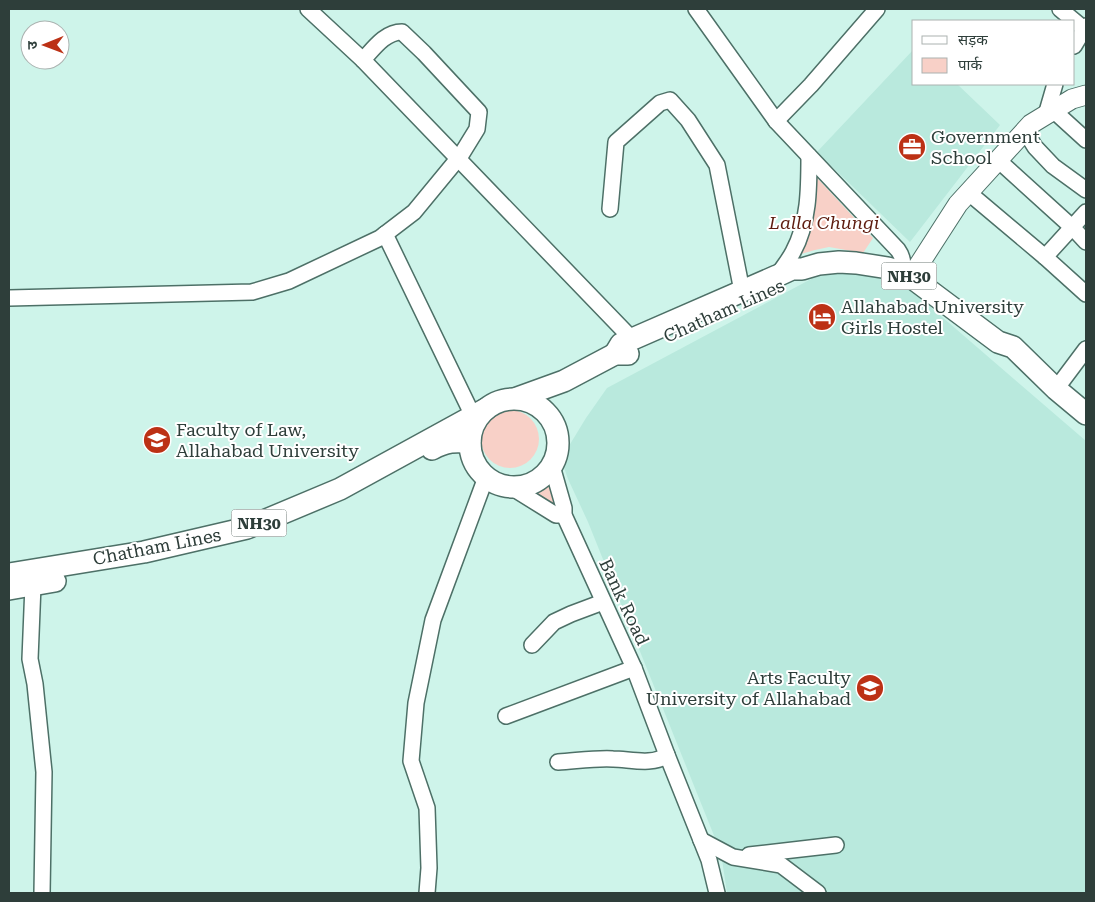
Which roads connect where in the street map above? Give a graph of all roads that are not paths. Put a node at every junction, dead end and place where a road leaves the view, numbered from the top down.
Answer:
1 (308, 9) edge
2 (877, 9) edge
3 (1060, 9) edge
4 (701, 11) edge
5 (1074, 20) edge
6 (1080, 25) edge
7 (1075, 42) edge
8 (363, 60) junction
9 (1055, 85) edge
10 (1086, 95) edge
11 (1049, 113) junction
12 (776, 122) junction
13 (1025, 131) junction
14 (1086, 140) edge
15 (809, 156) junction
16 (458, 159) junction
17 (998, 160) junction
18 (1086, 190) edge
19 (969, 193) junction
20 (610, 209) dead end
21 (1086, 212) edge
22 (1073, 228) junction
23 (386, 234) junction
24 (1086, 242) edge
25 (1045, 257) junction
26 (802, 269) junction
27 (907, 274) junction
28 (777, 276) junction
29 (742, 291) junction
30 (1086, 294) edge
31 (9, 298) edge
32 (632, 339) junction
33 (998, 342) junction
34 (1086, 349) edge
35 (615, 354) junction
36 (1056, 388) junction
37 (517, 398) junction
38 (480, 412) junction
39 (1086, 414) edge
40 (1086, 429) edge
41 (470, 443) junction
42 (552, 466) junction
43 (486, 477) junction
44 (511, 487) junction
45 (564, 515) junction
46 (9, 574) edge
47 (33, 585) junction
48 (9, 589) edge
49 (603, 602) junction
50 (532, 645) dead end
51 (634, 668) junction
52 (506, 716) dead end
53 (667, 755) junction
54 (558, 762) dead end
55 (701, 840) junction
56 (836, 845) dead end
57 (733, 856) junction
58 (42, 893) edge
59 (427, 893) edge
60 (717, 893) edge
61 (818, 893) edge

1 - 8 street
2 - 12 street
3 - 5 street
4 - 12 street
6 - 7 street
8 - 16 street
8 - 16 street
9 - 11 street
10 - 11 main road
11 - 13 main road
11 - 14 street
12 - 15 street
13 - 17 main road
13 - 18 street
15 - 27 street
15 - 28 street
16 - 23 street
16 - 32 street
17 - 19 main road
17 - 22 street
19 - 25 street
19 - 27 main road
20 - 29 street
21 - 22 street
22 - 24 street
22 - 25 street
23 - 31 street
23 - 38 street
25 - 30 street
26 - 27 highway, NH30
26 - 28 highway, Chatham Lines / NH30
26 - 35 highway, Chatham Lines / NH30
27 - 33 highway, NH30
28 - 29 highway, Chatham Lines / NH30
29 - 32 highway, Chatham Lines / NH30
32 - 35 highway, Chatham Lines / NH30
33 - 36 highway, NH30
33 - 40 highway
34 - 36 street
35 - 37 highway, Chatham Lines / NH30
36 - 39 highway, NH30
37 - 38 highway, Chatham Lines / NH30
37 - 42 highway
38 - 41 highway
38 - 46 highway, Chatham Lines / NH30
41 - 43 highway
41 - 47 highway, Chatham Lines / NH30
42 - 44 highway
42 - 45 street, Bank Road
43 - 44 highway
43 - 59 street
44 - 45 street
45 - 49 street, Bank Road
47 - 48 highway, Chatham Lines / NH30
47 - 58 street
49 - 50 street
49 - 51 street, Bank Road
51 - 52 street
51 - 53 street, Bank Road
53 - 54 street
53 - 55 street, Bank Road
55 - 57 street
55 - 60 street, Bank Road
56 - 57 street
57 - 61 street

